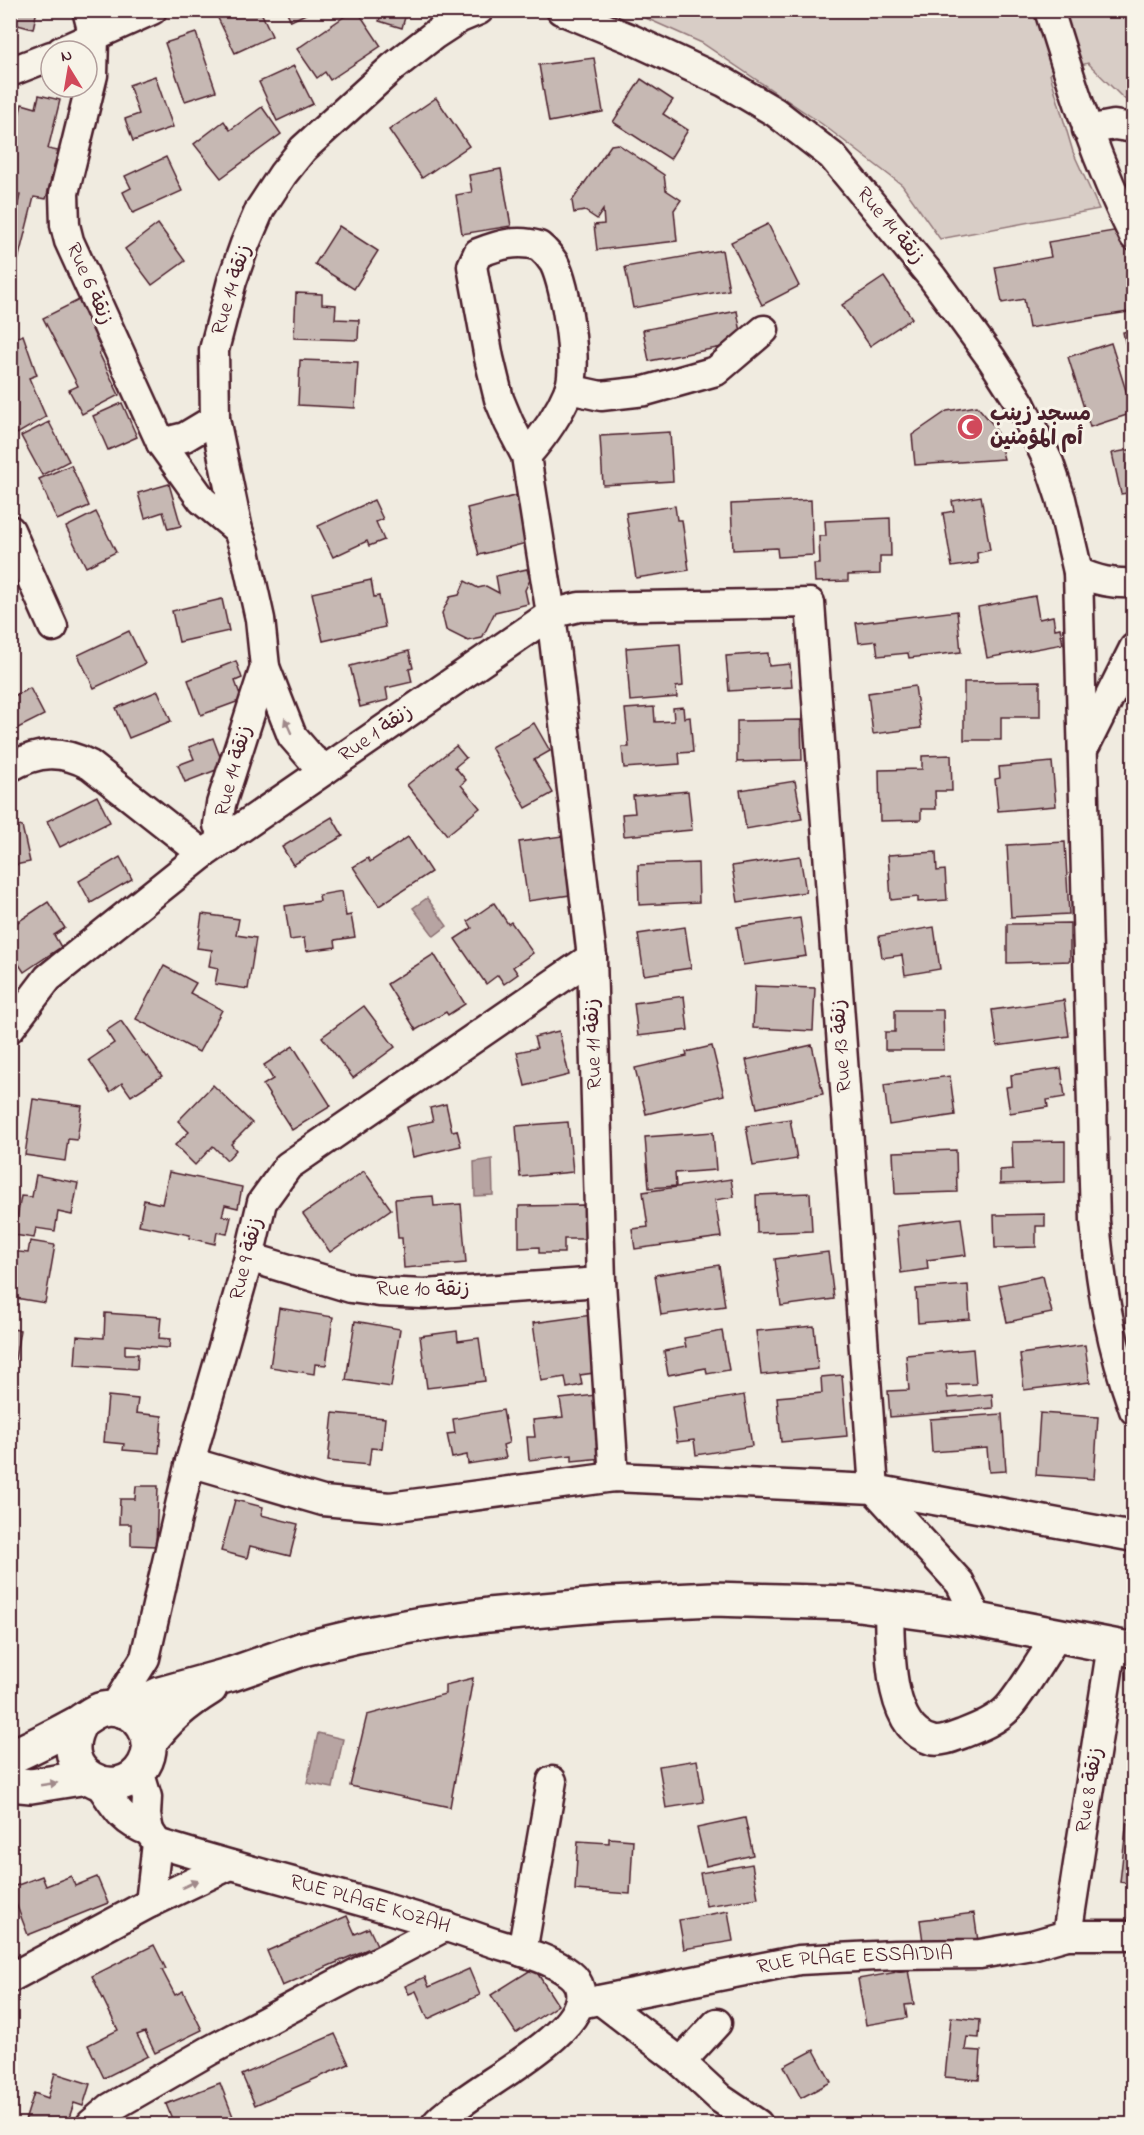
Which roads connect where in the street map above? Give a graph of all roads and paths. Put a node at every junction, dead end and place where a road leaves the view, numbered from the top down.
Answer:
1 (152, 10) edge
2 (479, 10) edge
3 (561, 10) edge
4 (1049, 10) edge
5 (91, 24) edge
6 (75, 39) edge
7 (39, 61) edge
8 (10, 72) edge
9 (1134, 128) edge
10 (1087, 130) junction
11 (1134, 236) edge
12 (764, 330) dead end
13 (569, 389) junction
14 (215, 419) junction
15 (161, 443) junction
16 (526, 456) junction
17 (10, 530) edge
18 (238, 530) junction
19 (1078, 573) junction
20 (1134, 583) edge
21 (810, 603) joint
22 (550, 614) junction
23 (53, 627) dead end
24 (1134, 648) edge
25 (265, 668) junction
26 (1084, 749) junction
27 (10, 767) edge
28 (326, 769) junction
29 (228, 838) junction
30 (203, 854) junction
31 (592, 957) junction
32 (10, 1028) edge
33 (249, 1257) junction
34 (601, 1282) junction
35 (1134, 1410) edge
36 (190, 1462) junction
37 (614, 1477) junction
38 (874, 1489) junction
39 (1134, 1537) edge
40 (889, 1608) junction
41 (978, 1620) junction
42 (1058, 1634) junction
43 (1123, 1647) edge
44 (232, 1674) junction
45 (119, 1710) junction
46 (82, 1720) junction
47 (144, 1757) junction
48 (10, 1758) edge
49 (93, 1780) junction
50 (552, 1781) dead end
51 (10, 1784) edge
52 (153, 1837) junction
53 (230, 1865) junction
54 (150, 1903) junction
55 (446, 1926) junction
56 (1067, 1935) junction
57 (1134, 1935) edge
58 (522, 1952) junction
59 (10, 1978) edge
60 (586, 2000) junction
61 (717, 2024) dead end
62 (681, 2062) junction
63 (741, 2120) edge
64 (91, 2124) edge
65 (436, 2124) edge

1 - 5 street
2 - 14 street, Rue 14 زنقة
3 - 19 street, Rue 14 زنقة
4 - 10 street
5 - 6 street
5 - 15 street, Rue 6 زنقة
7 - 8 street
9 - 10 street
10 - 11 street
12 - 13 street
13 - 16 street
13 - 16 street, Rue 11 زنقة
14 - 15 street
14 - 18 street, Rue 14 زنقة
15 - 18 street, Rue 6 زنقة
16 - 22 street, Rue 11 زنقة
17 - 23 street
18 - 25 street, Rue 14 زنقة
19 - 20 street
19 - 26 street, Rue 14 زنقة
21 - 22 street, Rue 1 زنقة
21 - 38 street, Rue 13 زنقة
22 - 28 street, Rue 1 زنقة
22 - 31 street, Rue 11 زنقة
24 - 26 street
28 -> 25 street, Rue 14 زنقة
25 - 29 street, Rue 14 زنقة
26 - 35 street, Rue 14 زنقة
27 - 30 street
28 - 29 street, Rue 1 زنقة
29 - 30 street, Rue 1 زنقة
30 - 32 street, Rue 1 زنقة
31 - 33 street, Rue 9 زنقة
31 - 34 street, Rue 11 زنقة
33 - 34 street, Rue 10 زنقة
33 - 36 street, Rue 9 زنقة
34 - 37 street, Rue 11 زنقة
36 - 37 street
36 - 45 street, Rue 9 زنقة
37 - 38 street
38 - 39 street
38 - 41 street
40 - 41 main road
40 - 42 street
40 - 44 main road
41 - 42 main road
42 - 43 main road
43 - 56 street, Rue 8 زنقة
44 - 45 main road
44 - 47 main road
45 - 46 main road
45 - 47 main road
46 - 48 main road
46 - 49 main road
47 - 49 main road
47 - 52 street
51 -> 49 main road
49 - 52 street, RUE PLAGE KOZAH
50 - 58 street
52 - 53 street, RUE PLAGE KOZAH
52 - 54 street
54 -> 53 street
53 - 55 street, RUE PLAGE KOZAH
54 - 59 street
55 - 58 street, RUE PLAGE KOZAH
55 - 64 street
56 - 57 street, RUE PLAGE ESSAIDIA
56 - 60 street, RUE PLAGE ESSAIDIA
58 - 60 street, RUE PLAGE KOZAH
60 - 62 street, RUE PLAGE KOZAH
60 - 65 street
61 - 62 street
62 - 63 street, RUE PLAGE KOZAH

